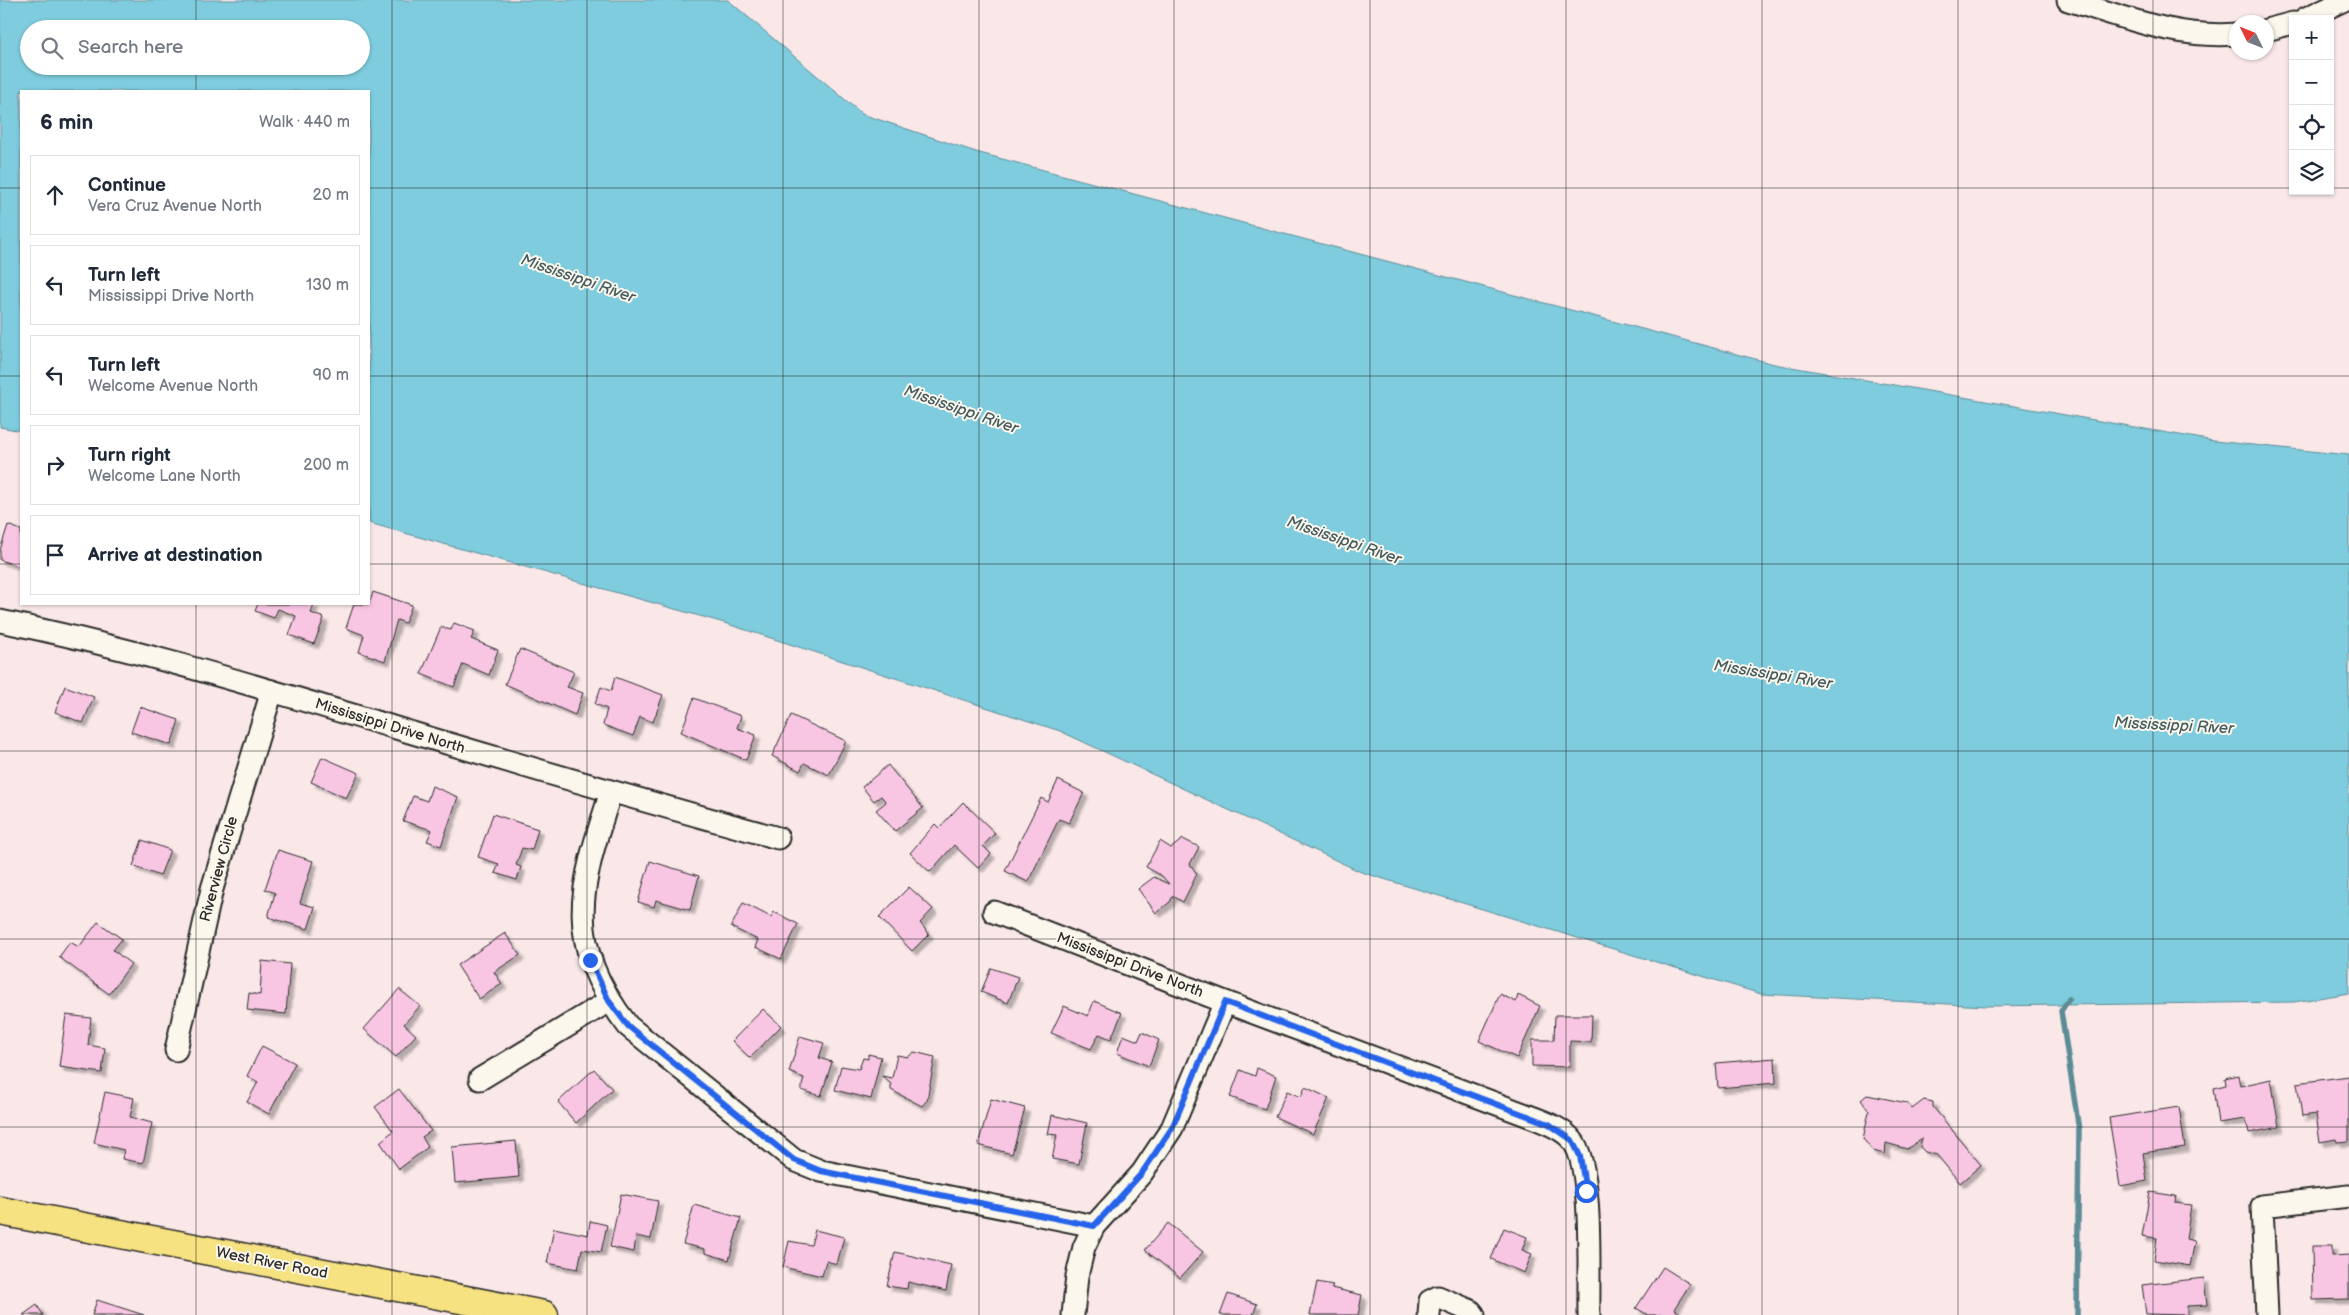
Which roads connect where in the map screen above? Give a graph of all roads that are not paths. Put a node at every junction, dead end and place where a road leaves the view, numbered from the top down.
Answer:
1 (2068, 0) edge
2 (2344, 0) edge
3 (2312, 15) edge
4 (2289, 23) edge
5 (2274, 28) edge
6 (2229, 35) edge
7 (0, 621) edge
8 (272, 691) junction
9 (611, 792) junction
10 (778, 838) dead end
11 (994, 912) dead end
12 (609, 1001) junction
13 (1225, 1002) junction
14 (176, 1050) dead end
15 (480, 1079) dead end
16 (2349, 1196) edge
17 (0, 1211) edge
18 (1094, 1226) junction
19 (544, 1315) edge
20 (1073, 1315) edge
21 (1428, 1315) edge
22 (1474, 1315) edge
23 (1589, 1315) edge
24 (2266, 1315) edge

1 - 6 street
2 - 3 street
4 - 5 street
7 - 8 street, Mississippi Drive North
8 - 9 street, Mississippi Drive North
8 - 14 street, Riverview Circle
9 - 10 street, Mississippi Drive North
9 - 12 street
11 - 13 street, Mississippi Drive North
12 - 15 street
12 - 18 street
13 - 18 street
13 - 23 street, Mississippi Drive North
16 - 24 street
17 - 19 main road, West River Road
18 - 20 street
21 - 22 street

